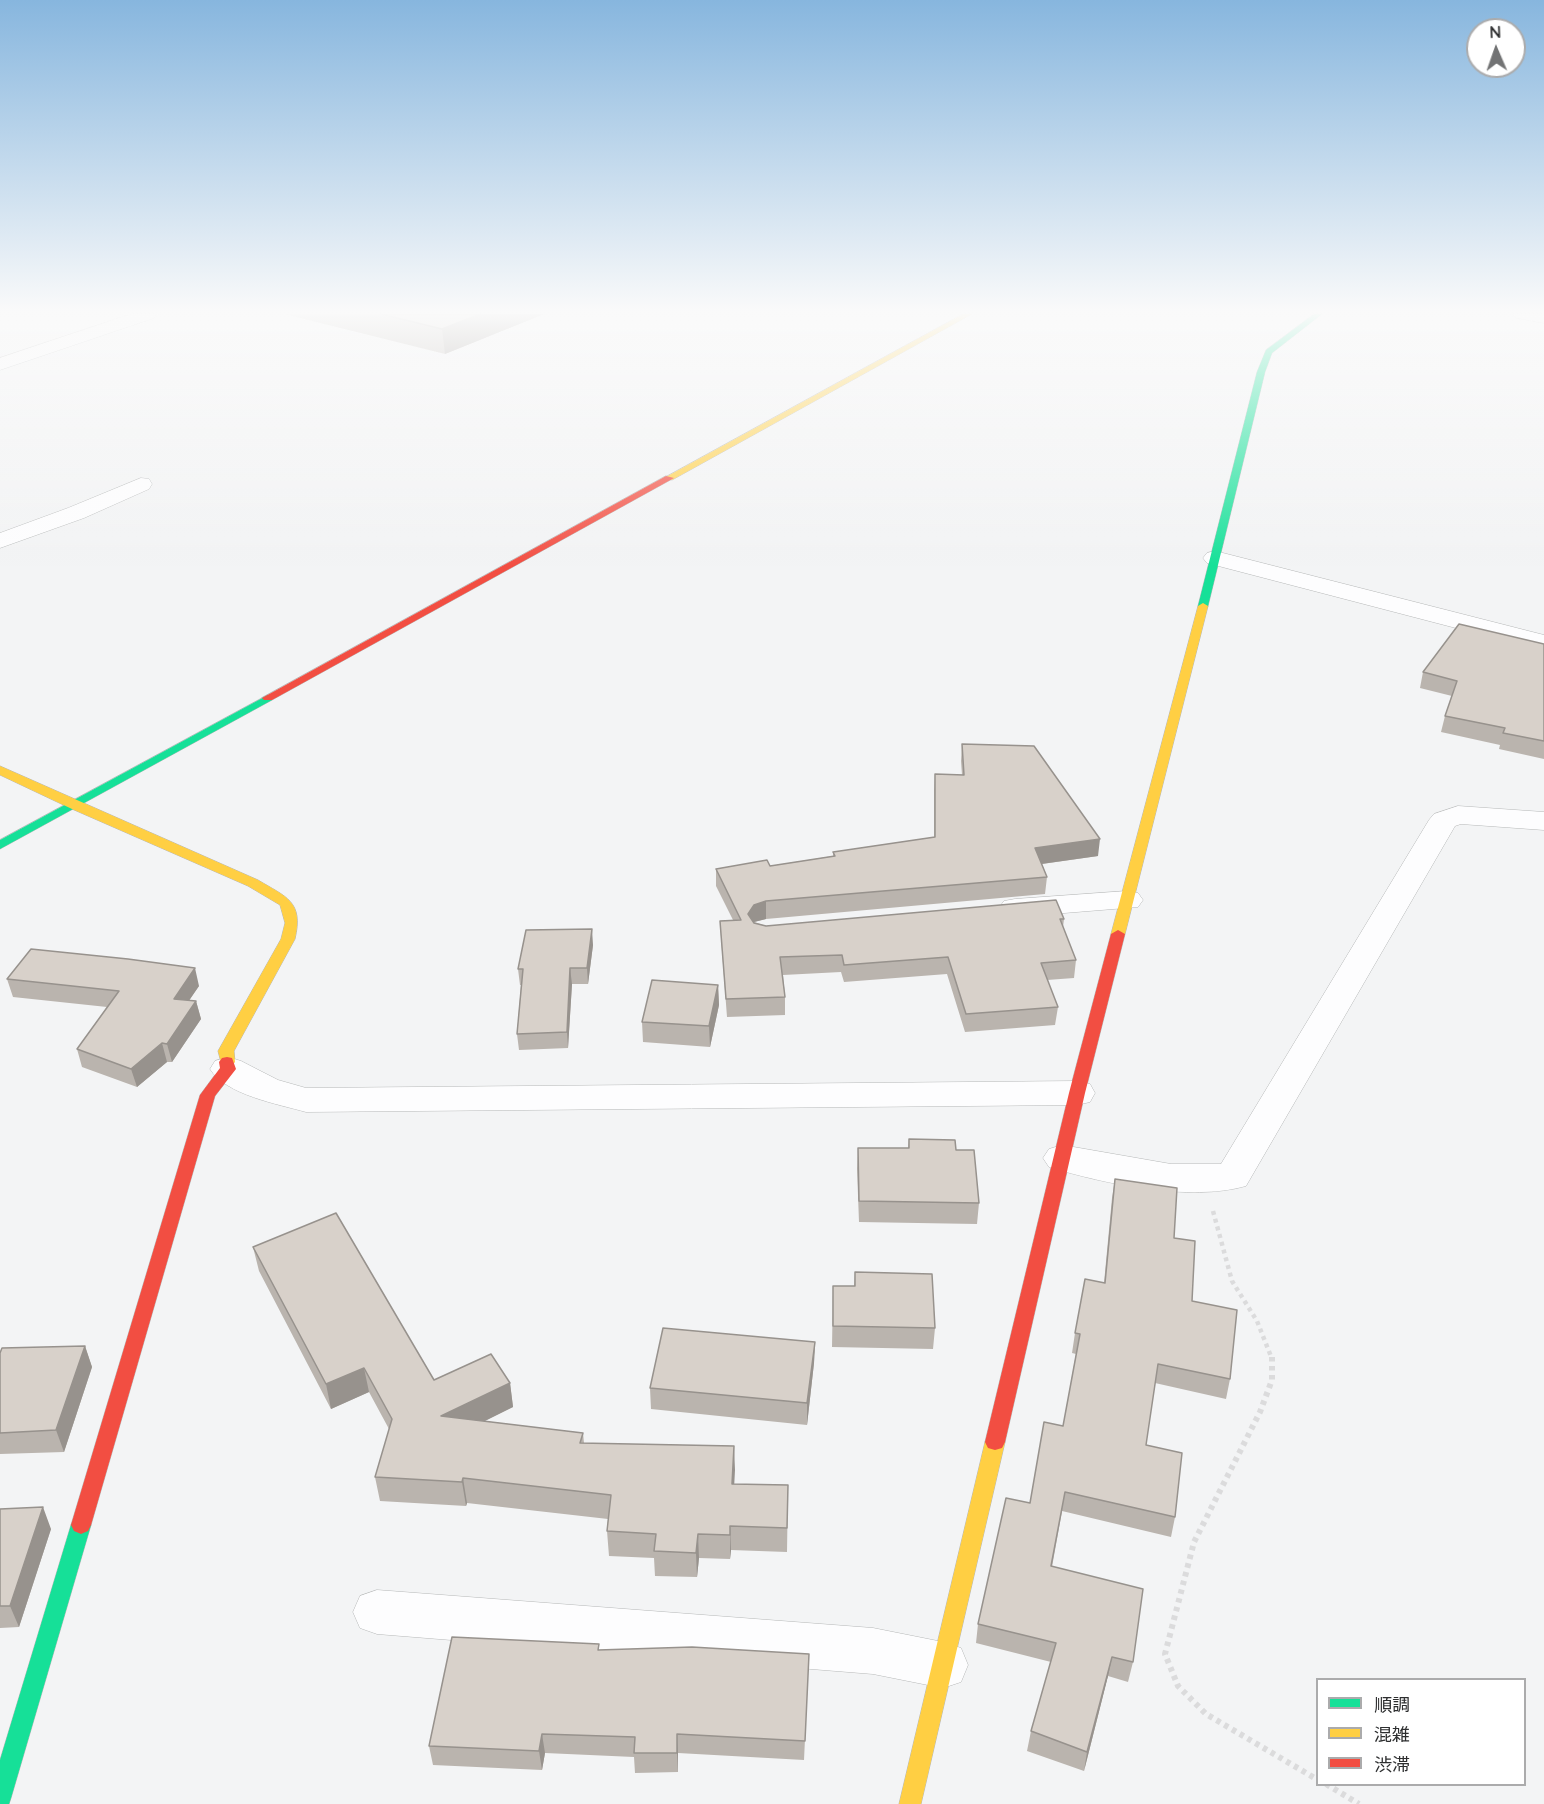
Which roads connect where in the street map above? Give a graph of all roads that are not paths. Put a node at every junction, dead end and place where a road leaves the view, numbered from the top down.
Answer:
1 (815, 398) edge
2 (1255, 398) edge
3 (141, 484) dead end
4 (0, 541) edge
5 (1215, 558) junction
6 (1544, 643) edge
7 (0, 770) edge
8 (75, 806) junction
9 (1544, 821) edge
10 (0, 845) edge
11 (1127, 900) junction
12 (987, 910) edge
13 (228, 1069) junction
14 (1077, 1093) junction
15 (1062, 1158) junction
16 (376, 1612) dead end
17 (943, 1665) junction
18 (0, 1798) edge
19 (910, 1804) edge

1 - 8 street
2 - 5 street
3 - 4 street
5 - 6 street
5 - 11 street
7 - 8 street
8 - 10 street
8 - 13 street
9 - 15 street
11 - 12 street
11 - 14 street
13 - 14 street
13 - 18 street
14 - 15 street
15 - 17 street
16 - 17 street
17 - 19 street

